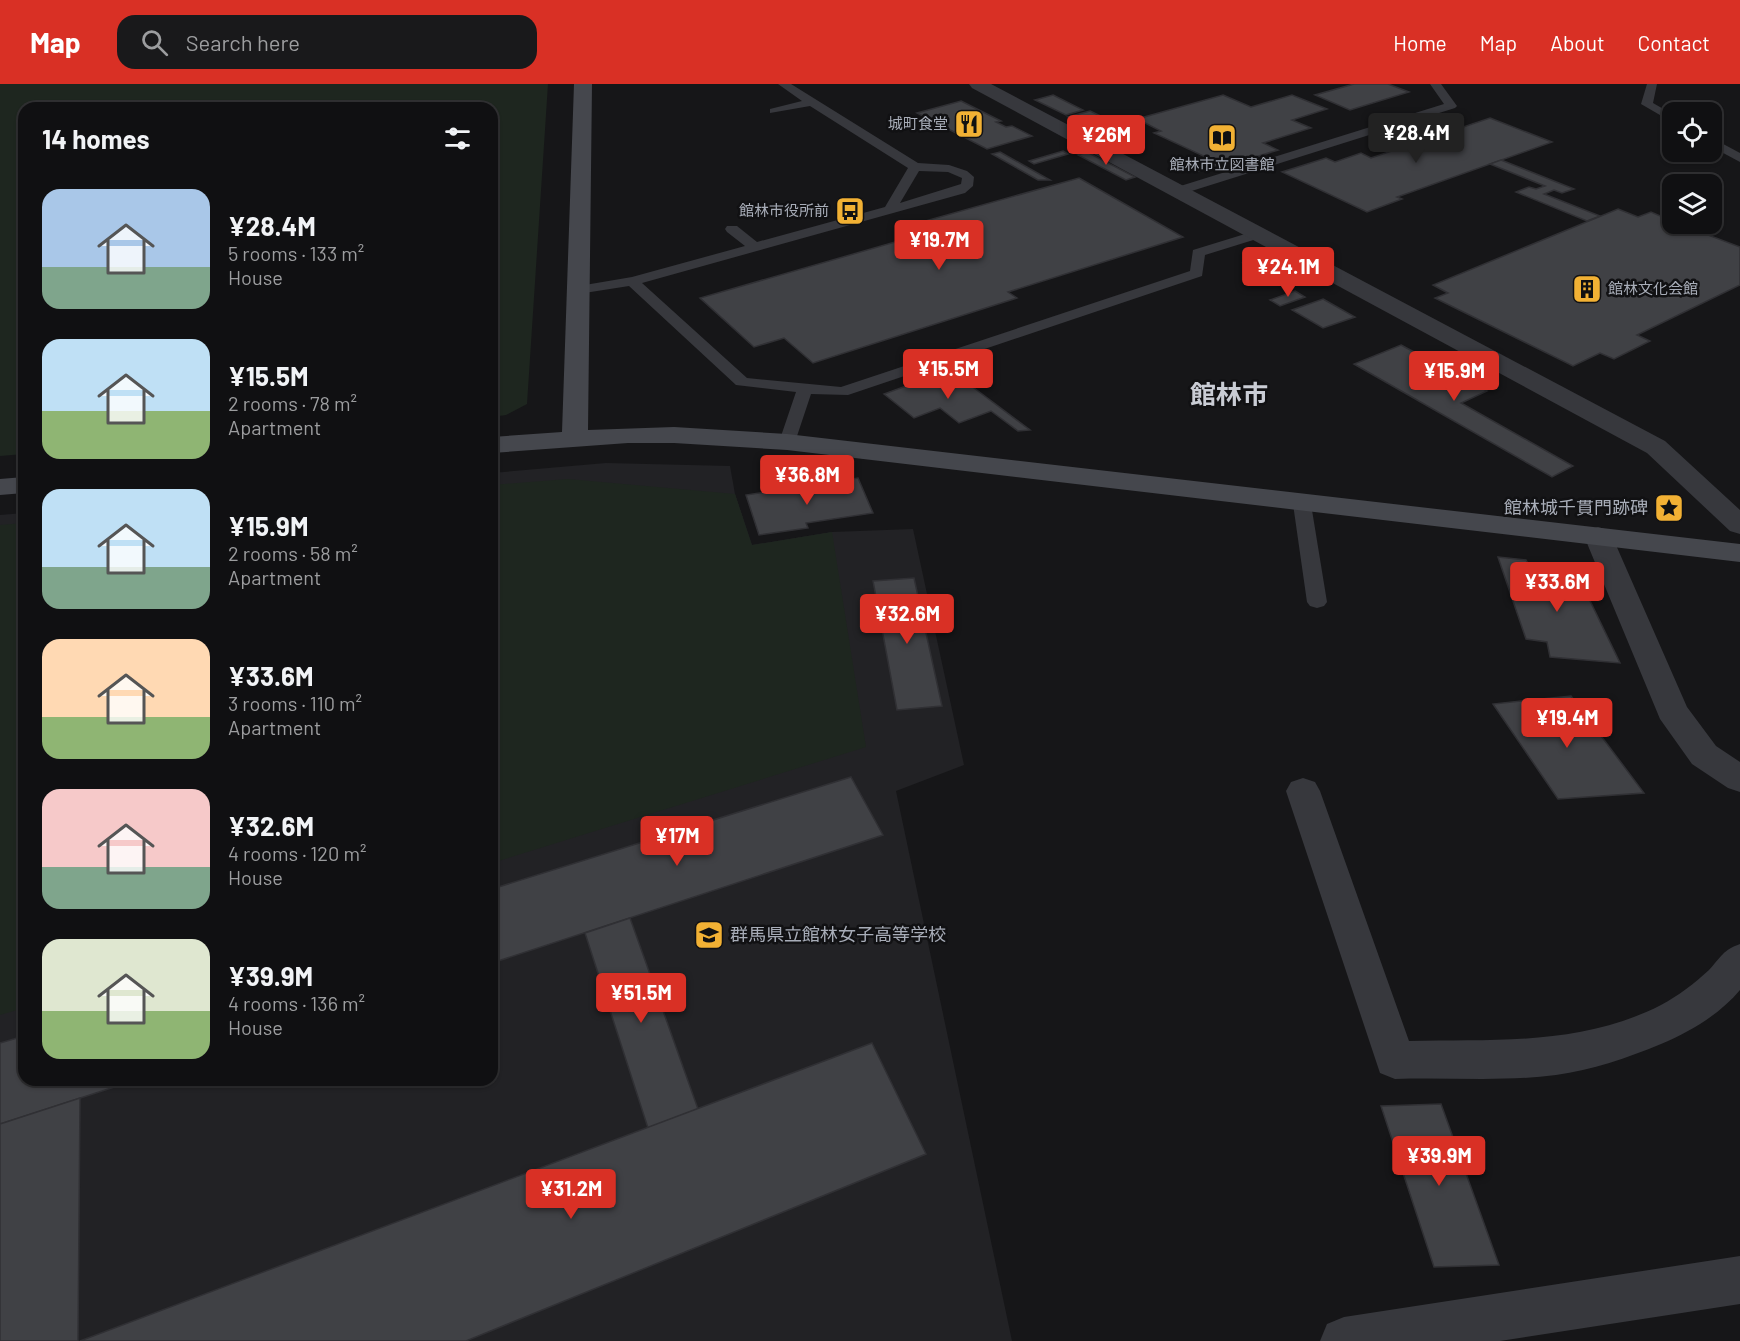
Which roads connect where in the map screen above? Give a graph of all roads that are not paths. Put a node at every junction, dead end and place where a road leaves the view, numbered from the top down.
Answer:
1 (583, 84) edge
2 (783, 84) edge
3 (978, 84) edge
4 (1435, 84) edge
5 (1652, 84) edge
6 (812, 102) junction
7 (774, 111) dead end
8 (1662, 113) edge
9 (1722, 147) edge
10 (1740, 158) edge
11 (915, 168) junction
12 (1178, 190) junction
13 (890, 210) junction
14 (732, 229) dead end
15 (1258, 234) junction
16 (755, 247) junction
17 (633, 281) junction
18 (578, 290) junction
19 (806, 388) junction
20 (575, 438) junction
21 (787, 442) junction
22 (498, 444) edge
23 (18, 486) edge
24 (0, 487) edge
25 (1302, 504) junction
26 (1740, 525) edge
27 (1598, 536) junction
28 (1740, 553) edge
29 (1317, 602) dead end
30 (1740, 779) edge
31 (1303, 791) dead end
32 (1740, 961) edge
33 (1740, 1280) edge
34 (1344, 1341) edge

1 - 18 street
2 - 6 lane
3 - 12 street
4 - 12 lane
5 - 8 lane
6 - 7 lane
6 - 11 lane
9 - 10 lane
11 - 13 lane
11 - 13 lane
12 - 15 street
13 - 16 lane
14 - 16 lane
15 - 19 lane
15 - 26 street
16 - 17 lane
17 - 18 lane
17 - 19 lane
18 - 20 street
19 - 21 lane
20 - 21 street
20 - 22 street
21 - 25 street
23 - 24 street
25 - 27 street
25 - 29 lane
27 - 28 street
27 - 30 street
31 - 32 street
33 - 34 street

